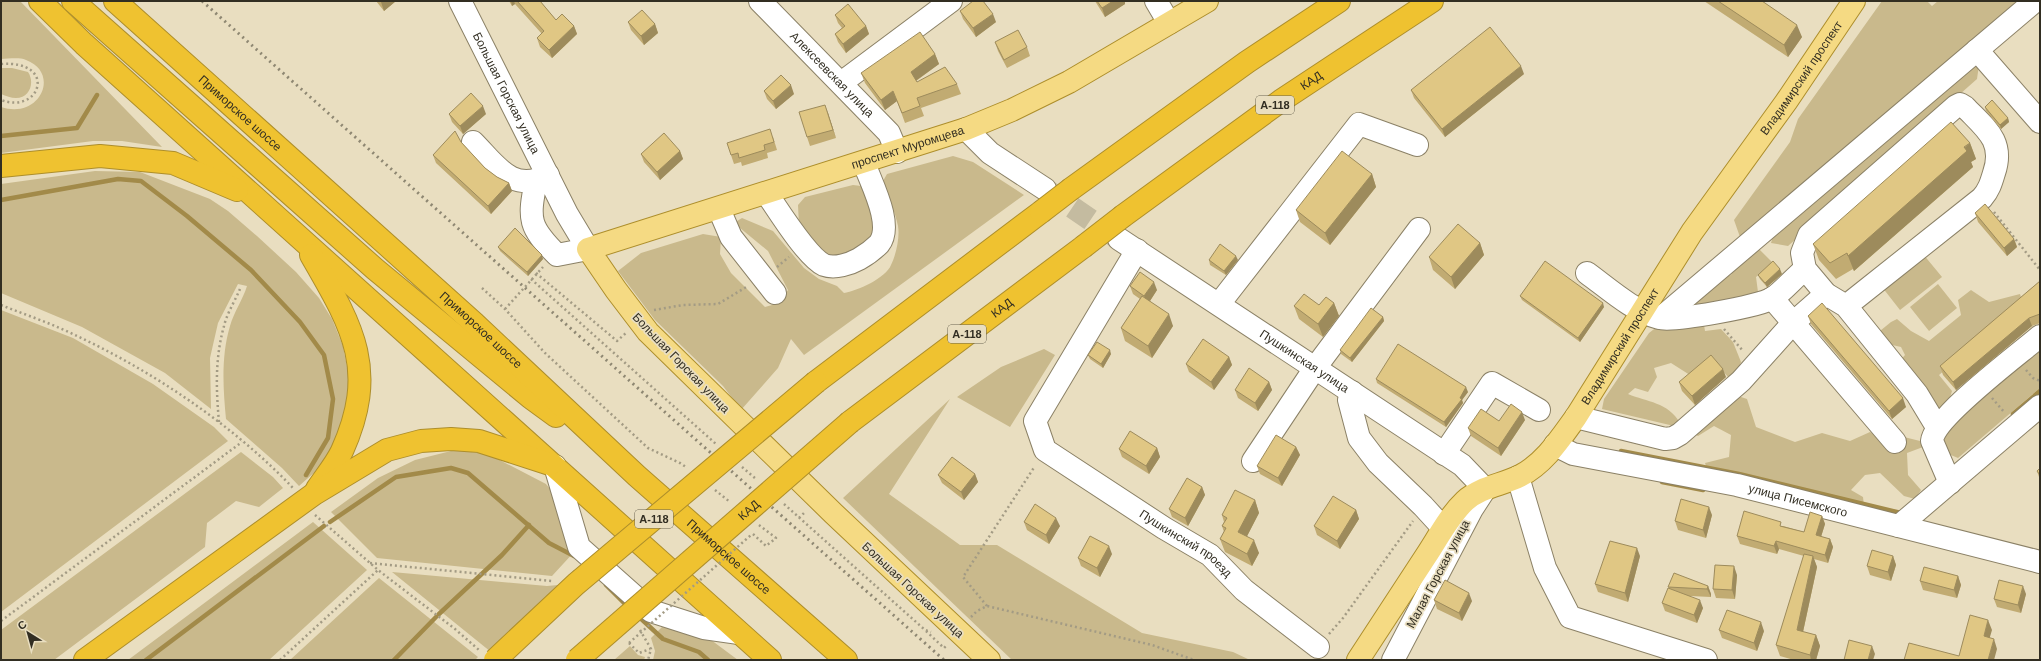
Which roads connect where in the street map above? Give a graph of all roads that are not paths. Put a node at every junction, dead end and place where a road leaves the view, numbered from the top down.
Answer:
1 (40, 1) edge
2 (72, 1) edge
3 (115, 1) edge
4 (460, 1) edge
5 (760, 1) edge
6 (951, 1) edge
7 (1156, 1) edge
8 (1207, 1) edge
9 (1339, 1) edge
10 (1432, 1) edge
11 (1854, 1) edge
12 (2035, 1) edge
13 (1169, 23) junction
14 (1977, 50) junction
15 (841, 83) junction
16 (2040, 122) edge
17 (966, 129) junction
18 (473, 142) dead end
19 (1417, 145) dead end
20 (897, 152) junction
21 (864, 163) junction
22 (1, 166) edge
23 (542, 178) junction
24 (1045, 189) tunnel mouth
25 (766, 194) junction
26 (259, 200) junction
27 (718, 209) junction
28 (1419, 229) dead end
29 (301, 238) junction
30 (588, 249) junction
31 (1805, 269) junction
32 (1587, 273) dead end
33 (769, 285) road end
34 (1826, 294) junction
35 (1772, 298) junction
36 (1219, 304) junction
37 (1846, 306) junction
38 (1652, 315) junction
39 (1793, 323) junction
40 (2040, 336) edge
41 (1315, 368) junction
42 (1352, 392) junction
43 (2040, 406) edge
44 (1539, 410) dead end
45 (1576, 417) junction
46 (1937, 427) junction
47 (1895, 442) dead end
48 (1555, 445) junction
49 (1045, 450) joint
50 (1444, 454) junction
51 (1252, 461) dead end
52 (554, 466) junction
53 (637, 476) junction
54 (1518, 477) junction
55 (1950, 483) junction
56 (1485, 489) junction
57 (307, 499) junction
58 (1899, 526) junction
59 (1444, 529) junction
60 (2040, 562) edge
61 (739, 633) junction
62 (1318, 647) road end
63 (490, 657) edge
64 (85, 660) edge
65 (577, 660) edge
66 (762, 660) edge
67 (770, 660) edge
68 (846, 660) edge
69 (988, 660) edge
70 (1358, 660) edge
71 (1393, 660) edge
72 (1706, 660) edge

1 - 26 highway
2 - 53 highway
3 - 53 highway, Приморское шоссе
4 - 23 street, Большая Горская улица
5 - 15 street, Алексеевская улица
6 - 15 street
7 - 13 street
8 - 13 main road, проспект Муромцева
9 - 63 highway, А-118, bridge
10 - 65 highway, КАД / А-118, bridge
11 - 38 main road, Владимирский проспект
12 - 14 street
13 - 17 main road, проспект Муромцева
14 - 16 street
14 - 38 street
15 - 20 street, Алексеевская улица
17 - 20 main road, проспект Муромцева
17 - 24 street
18 - 23 street
19 - 36 street
20 - 21 main road, проспект Муромцева
21 - 25 main road, проспект Муромцева
21 - 25 street
22 - 26 highway
23 - 30 street, Большая Горская улица
23 - 30 street
25 - 27 main road, проспект Муромцева
26 - 29 highway
27 - 30 main road, проспект Муромцева
27 - 33 street
28 - 41 street
29 - 52 highway
29 - 57 highway
30 - 69 main road, Большая Горская улица
31 - 34 street
31 - 35 street
31 - 37 street
32 - 38 street
34 - 37 street
34 - 39 street
35 - 38 street
35 - 39 street
36 - 41 street, Пушкинская улица
36 - 49 street, Пушкинская улица
37 - 46 street
38 - 45 main road, Владимирский проспект
39 - 45 street
39 - 47 street
40 - 46 street
41 - 42 street, Пушкинская улица
41 - 51 street
42 - 50 street, Пушкинская улица
42 - 59 street
43 - 55 street
44 - 50 street
45 - 48 main road, Владимирский проспект
46 - 55 street
48 - 54 main road, Владимирский проспект
48 - 58 street, улица Писемского
49 - 62 street, Пушкинский проезд
50 - 56 street, Пушкинская улица
52 - 57 highway
52 - 61 highway
52 - 61 street
53 - 68 highway, Приморское шоссе
54 - 56 main road, Владимирский проспект
54 - 72 street
55 - 58 street
56 - 59 main road, Владимирский проспект
56 - 71 street, Малая Горская улица
57 - 64 highway
58 - 60 street, улица Писемского
59 - 70 main road, Владимирский проспект
61 - 66 highway
61 - 67 highway

